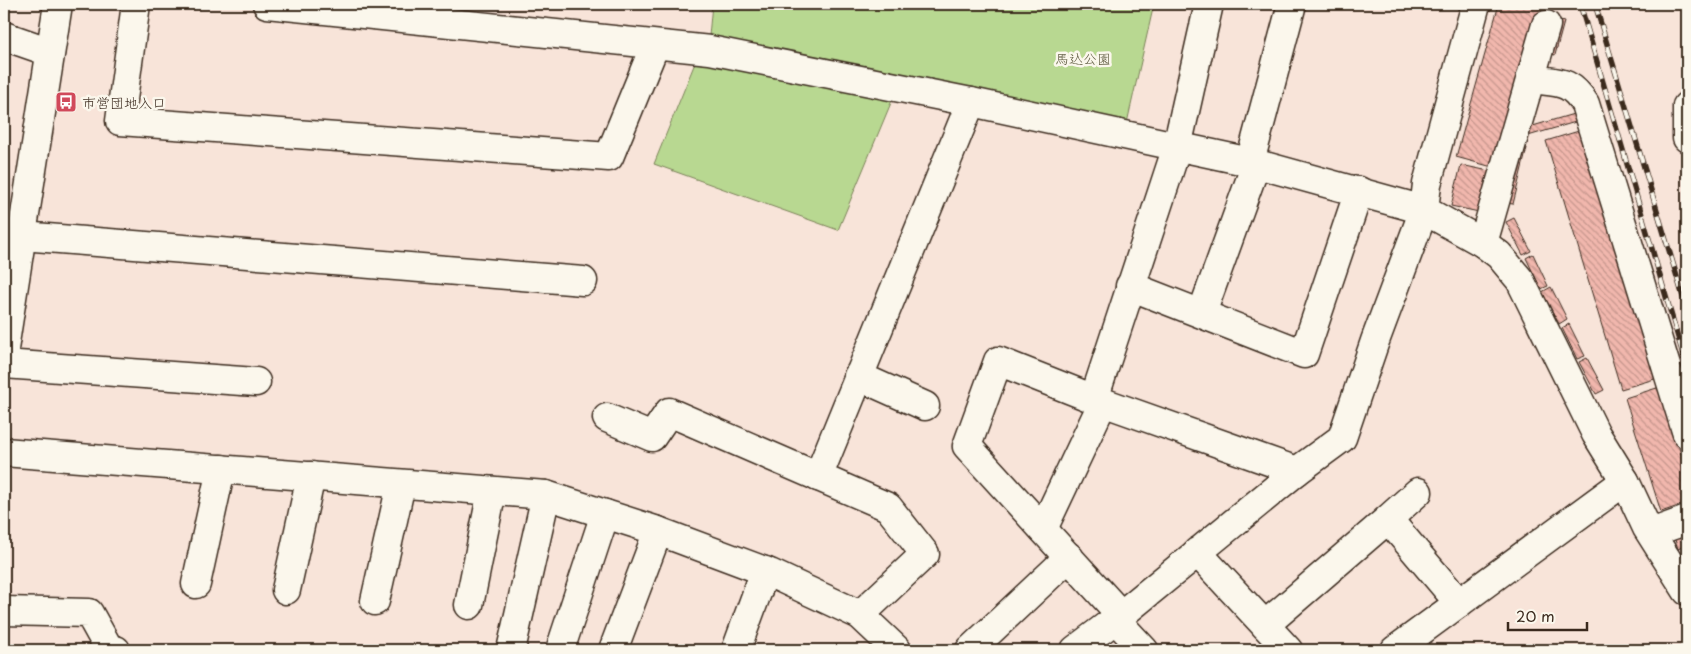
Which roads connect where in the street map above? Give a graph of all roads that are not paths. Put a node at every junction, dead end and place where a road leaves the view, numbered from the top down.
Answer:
1 (58, 4) edge
2 (136, 4) edge
3 (267, 4) edge
4 (1209, 4) edge
5 (1292, 4) edge
6 (1476, 4) edge
7 (1546, 25) dead end
8 (4, 36) edge
9 (655, 45) junction
10 (50, 52) junction
11 (1531, 79) junction
12 (971, 102) junction
13 (1687, 106) edge
14 (1687, 138) edge
15 (1177, 146) junction
16 (1253, 163) junction
17 (1359, 191) junction
18 (1424, 210) junction
19 (22, 236) junction
20 (1483, 243) junction
21 (583, 281) dead end
22 (1130, 286) junction
23 (1202, 313) junction
24 (4, 350) edge
25 (4, 364) edge
26 (858, 376) junction
27 (256, 382) dead end
28 (1098, 400) junction
29 (925, 406) dead end
30 (607, 418) dead end
31 (1687, 434) edge
32 (4, 452) edge
33 (221, 469) junction
34 (1296, 471) junction
35 (311, 476) junction
36 (818, 477) junction
37 (1625, 481) junction
38 (401, 484) junction
39 (492, 491) junction
40 (1418, 492) dead end
41 (546, 495) junction
42 (605, 514) junction
43 (1388, 519) junction
44 (1687, 520) edge
45 (1043, 529) junction
46 (658, 531) junction
47 (1651, 533) junction
48 (1197, 552) junction
49 (1069, 557) junction
50 (765, 571) junction
51 (196, 584) dead end
52 (286, 590) dead end
53 (1687, 591) edge
54 (375, 601) dead end
55 (1459, 603) junction
56 (469, 605) dead end
57 (4, 611) edge
58 (860, 615) junction
59 (1118, 617) junction
60 (1265, 625) junction
61 (116, 650) edge
62 (510, 650) edge
63 (560, 650) edge
64 (613, 650) edge
65 (736, 650) edge
66 (894, 650) edge
67 (970, 650) edge
68 (1075, 650) edge
69 (1144, 650) edge
70 (1288, 650) edge
71 (1395, 650) edge

1 - 10 street
2 - 9 street
3 - 9 street
4 - 15 street
5 - 16 street
6 - 18 street
7 - 11 street
8 - 10 street
9 - 12 street
10 - 19 street
11 - 20 street
11 - 31 street
12 - 15 street
12 - 26 street
13 - 14 street
15 - 16 street
15 - 22 street
16 - 17 street
16 - 23 street
17 - 18 street
17 - 23 street
18 - 20 street
18 - 34 street
19 - 21 street
19 - 24 street
20 - 37 street
22 - 23 street
22 - 28 street
25 - 27 street
26 - 29 street
26 - 36 street
28 - 34 street
28 - 45 street
28 - 45 street
30 - 36 street
32 - 33 street
33 - 35 street
33 - 51 street
34 - 48 street
35 - 38 street
35 - 52 street
36 - 58 street
37 - 47 street
37 - 55 street
38 - 39 street
38 - 54 street
39 - 41 street
39 - 56 street
40 - 43 street
41 - 42 street
41 - 62 street
42 - 46 street
42 - 63 street
43 - 55 street
43 - 60 street
44 - 47 street
45 - 49 street
46 - 50 street
46 - 64 street
47 - 53 street
48 - 59 street
48 - 60 street
49 - 59 street
49 - 67 street
50 - 58 street
50 - 65 street
55 - 71 street
57 - 61 street
58 - 66 street
59 - 68 street
59 - 69 street
60 - 70 street

